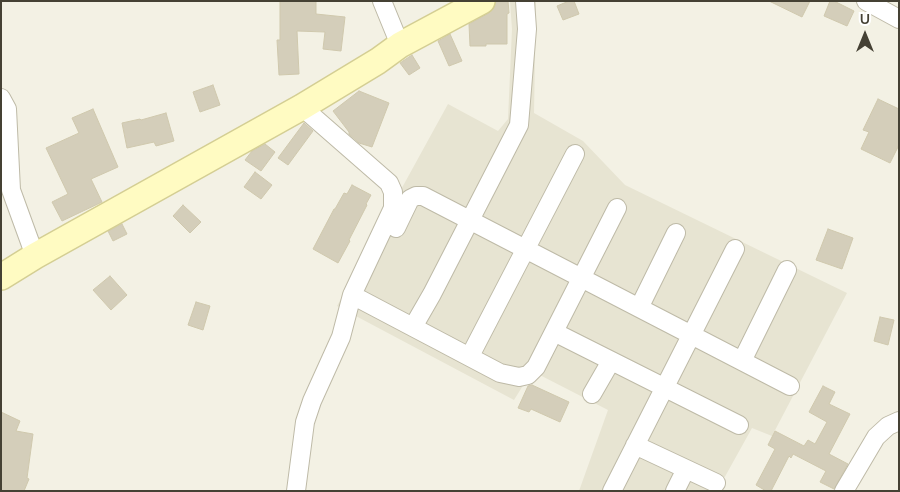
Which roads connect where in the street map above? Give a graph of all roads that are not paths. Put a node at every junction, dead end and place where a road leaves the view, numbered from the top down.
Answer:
1 (382, 1) edge
2 (482, 1) edge
3 (525, 1) edge
4 (866, 1) edge
5 (899, 19) edge
6 (400, 44) junction
7 (3, 106) edge
8 (302, 107) junction
9 (575, 154) dead end
10 (617, 208) dead end
11 (469, 221) junction
12 (676, 233) dead end
13 (735, 249) dead end
14 (525, 250) junction
15 (35, 256) junction
16 (787, 270) dead end
17 (1, 277) edge
18 (581, 279) junction
19 (357, 297) junction
20 (639, 308) junction
21 (413, 327) junction
22 (554, 332) junction
23 (692, 335) junction
24 (470, 356) junction
25 (611, 360) junction
26 (742, 361) junction
27 (790, 386) dead end
28 (664, 388) junction
29 (592, 394) dead end
30 (899, 421) edge
31 (739, 425) dead end
32 (635, 445) junction
33 (686, 469) junction
34 (716, 483) dead end
35 (296, 491) edge
36 (612, 491) edge
37 (675, 491) edge
38 (844, 491) edge

1 - 6 street
2 - 6 street
3 - 11 street
4 - 5 street
6 - 8 street
7 - 15 street
8 - 15 street
8 - 19 street
9 - 14 street
10 - 18 street
11 - 14 street
11 - 19 street
11 - 21 street
12 - 20 street
13 - 23 street
14 - 18 street
14 - 24 street
15 - 17 street
16 - 26 street
18 - 20 street
18 - 22 street
19 - 21 street
19 - 35 street
20 - 23 street
21 - 24 street
22 - 24 street
22 - 25 street
23 - 26 street
23 - 28 street
25 - 28 street
25 - 29 street
26 - 27 street
28 - 31 street
28 - 32 street
30 - 38 street
32 - 33 street
32 - 36 street
33 - 34 street
33 - 37 street

